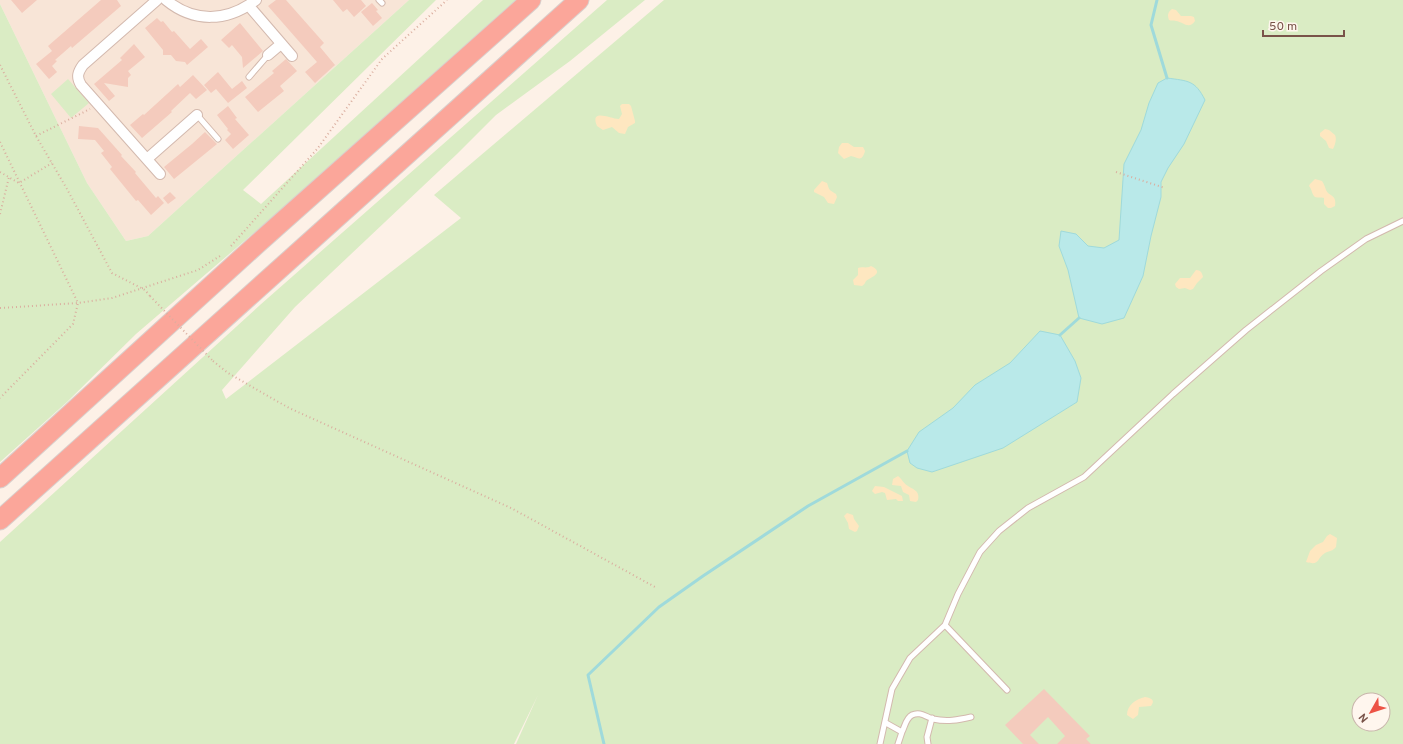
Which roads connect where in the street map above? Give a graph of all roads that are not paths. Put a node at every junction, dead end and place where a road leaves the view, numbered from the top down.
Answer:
1 (157, 0) edge
2 (166, 0) edge
3 (531, 0) edge
4 (579, 0) edge
5 (252, 3) edge
6 (281, 44) junction
7 (268, 55) joint
8 (292, 56) dead end
9 (249, 77) dead end
10 (197, 115) joint
11 (218, 139) dead end
12 (147, 159) junction
13 (160, 174) dead end
14 (1403, 221) edge
15 (0, 478) edge
16 (0, 520) edge
17 (945, 625) junction
18 (1007, 690) dead end
19 (971, 717) dead end
20 (932, 718) junction
21 (886, 723) junction
22 (902, 732) junction
23 (880, 744) edge
24 (898, 744) edge
25 (928, 744) edge

1 - 12 street
2 - 5 street
3 - 15 highway
4 - 16 highway
5 - 6 street
6 - 7 street
6 - 8 street
7 - 9 lane
10 - 11 lane
10 - 12 street
12 - 13 street
14 - 17 lane
17 - 18 lane
17 - 21 lane
19 - 20 lane
20 - 22 lane
20 - 25 lane
21 - 22 lane
21 - 23 lane
22 - 24 lane

